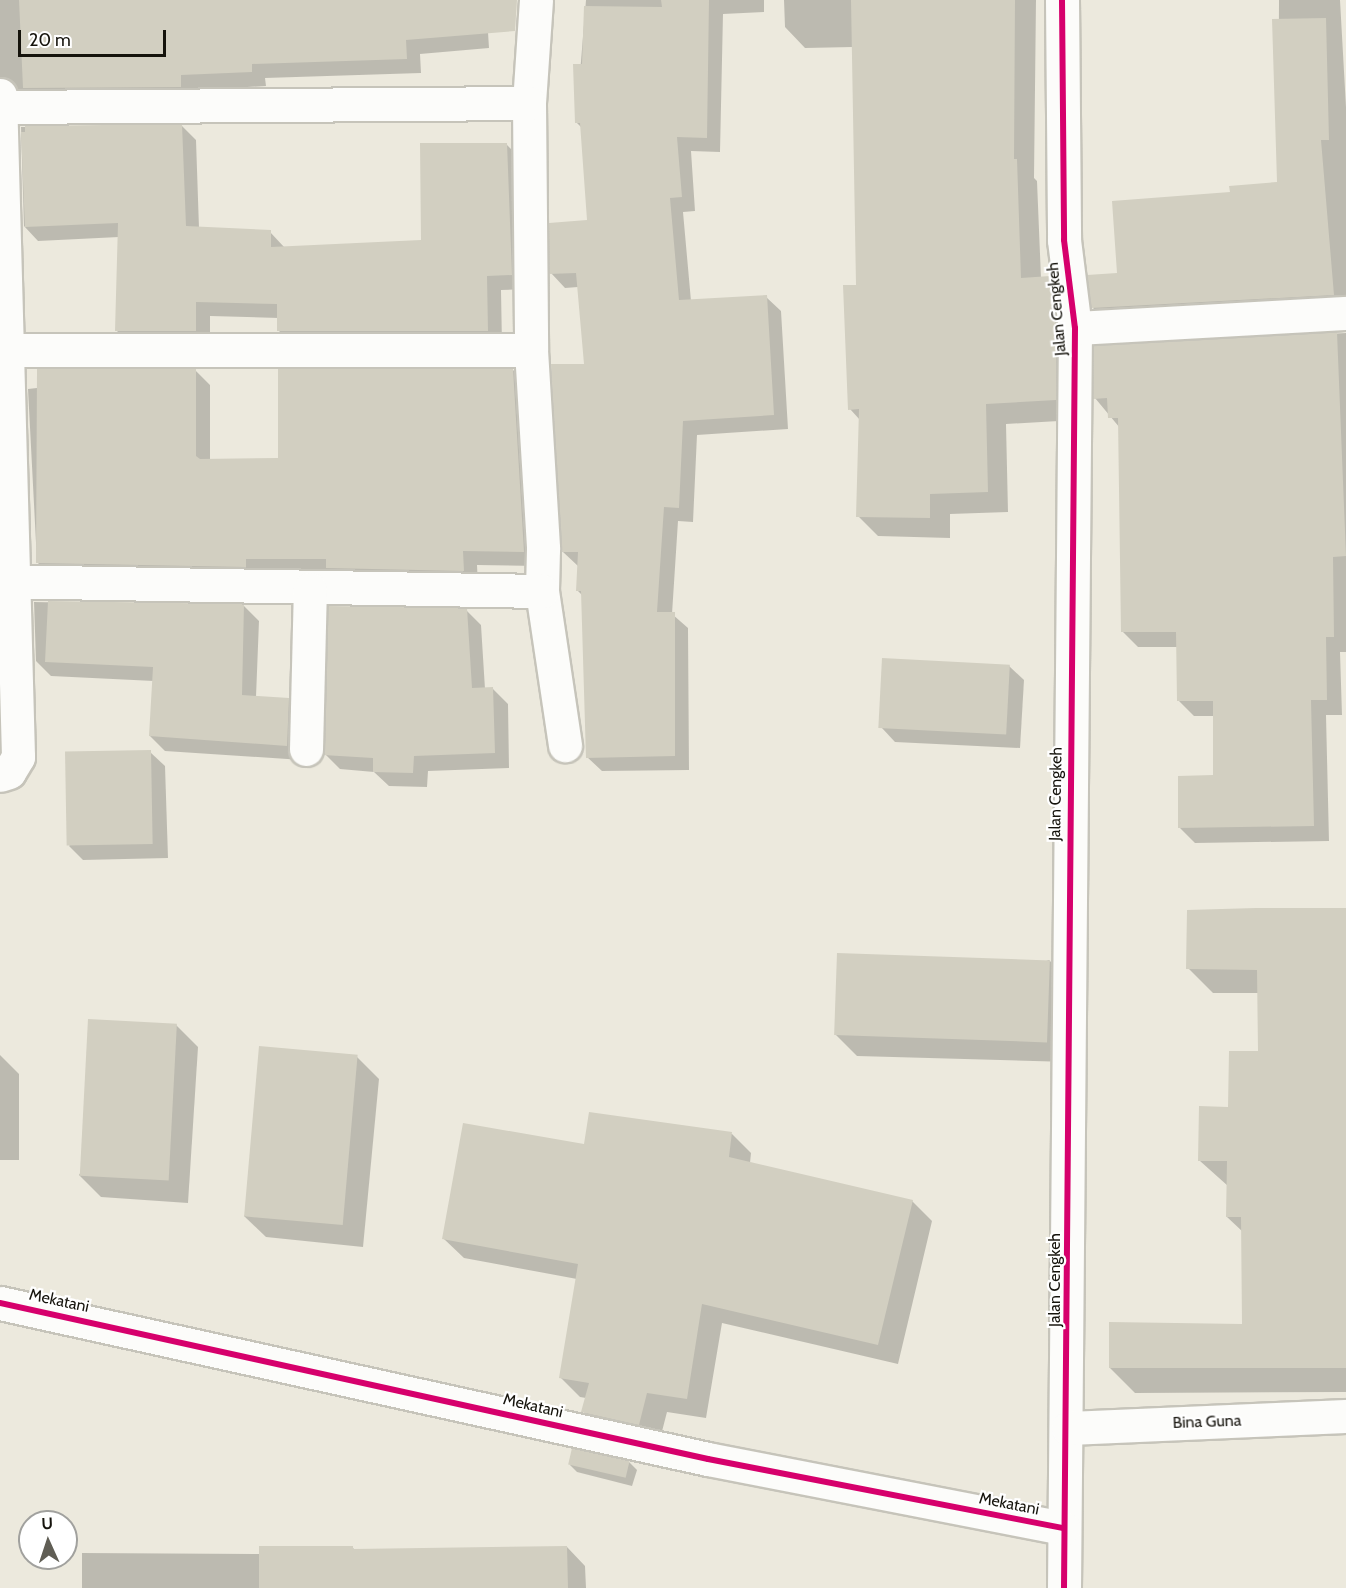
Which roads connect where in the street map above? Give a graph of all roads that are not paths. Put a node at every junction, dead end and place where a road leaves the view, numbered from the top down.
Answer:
1 (536, 0) edge
2 (1062, 0) edge
3 (0, 95) edge
4 (529, 103) junction
5 (0, 107) edge
6 (1346, 313) edge
7 (1075, 328) junction
8 (3, 350) edge
9 (531, 350) junction
10 (6, 581) edge
11 (310, 589) junction
12 (542, 591) junction
13 (566, 745) dead end
14 (306, 748) dead end
15 (0, 775) edge
16 (0, 1303) edge
17 (1346, 1416) edge
18 (1068, 1428) junction
19 (1063, 1528) junction
20 (1064, 1588) edge

1 - 4 street
2 - 7 street, Jalan Cengkeh
3 - 5 street
4 - 5 street
4 - 9 street
5 - 8 street
6 - 7 street
7 - 18 street, Jalan Cengkeh
8 - 9 street
8 - 10 street
9 - 12 street
10 - 11 street
10 - 15 street
11 - 12 street
11 - 14 street
12 - 13 street
16 - 19 street, Mekatani
17 - 18 street, Bina Guna
18 - 19 street, Jalan Cengkeh
19 - 20 street, Jalan Cengkeh

